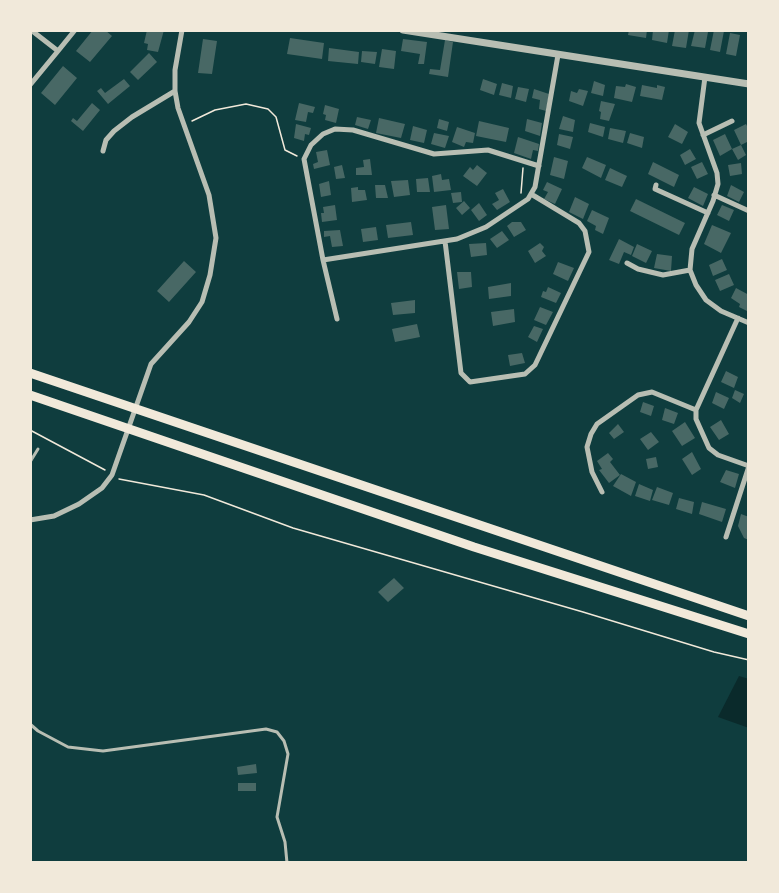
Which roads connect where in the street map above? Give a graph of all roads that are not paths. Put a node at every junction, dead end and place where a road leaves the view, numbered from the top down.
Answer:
1 (32, 30) edge
2 (75, 30) edge
3 (182, 30) edge
4 (403, 30) edge
5 (58, 51) junction
6 (558, 55) junction
7 (705, 77) junction
8 (749, 84) edge
9 (30, 85) edge
10 (175, 91) junction
11 (732, 121) dead end
12 (704, 135) junction
13 (103, 151) dead end
14 (539, 166) junction
15 (656, 185) dead end
16 (531, 194) junction
17 (714, 195) junction
18 (749, 211) edge
19 (708, 213) junction
20 (445, 241) junction
21 (323, 260) junction
22 (627, 263) dead end
23 (690, 270) junction
24 (738, 318) junction
25 (337, 319) dead end
26 (749, 323) edge
27 (30, 373) edge
28 (30, 395) edge
29 (696, 410) junction
30 (38, 449) dead end
31 (30, 462) edge
32 (749, 466) edge
33 (602, 492) dead end
34 (30, 520) edge
35 (726, 537) dead end
36 (749, 616) edge
37 (749, 634) edge
38 (30, 724) edge
39 (287, 863) edge

1 - 5 street
2 - 5 street
3 - 10 street
4 - 6 street
5 - 9 street
6 - 7 street
6 - 14 street
7 - 8 street
7 - 12 street
10 - 13 street
10 - 34 street
11 - 12 street
12 - 17 street
14 - 16 street
14 - 21 street
15 - 19 street
16 - 20 street
16 - 20 street
17 - 18 street
17 - 19 street
19 - 23 street
20 - 21 street
21 - 25 street
22 - 23 street
23 - 24 street
24 - 26 street
24 - 29 street
27 - 36 highway
28 - 37 highway
29 - 32 street
29 - 33 street
30 - 31 lane
32 - 35 street
38 - 39 lane

